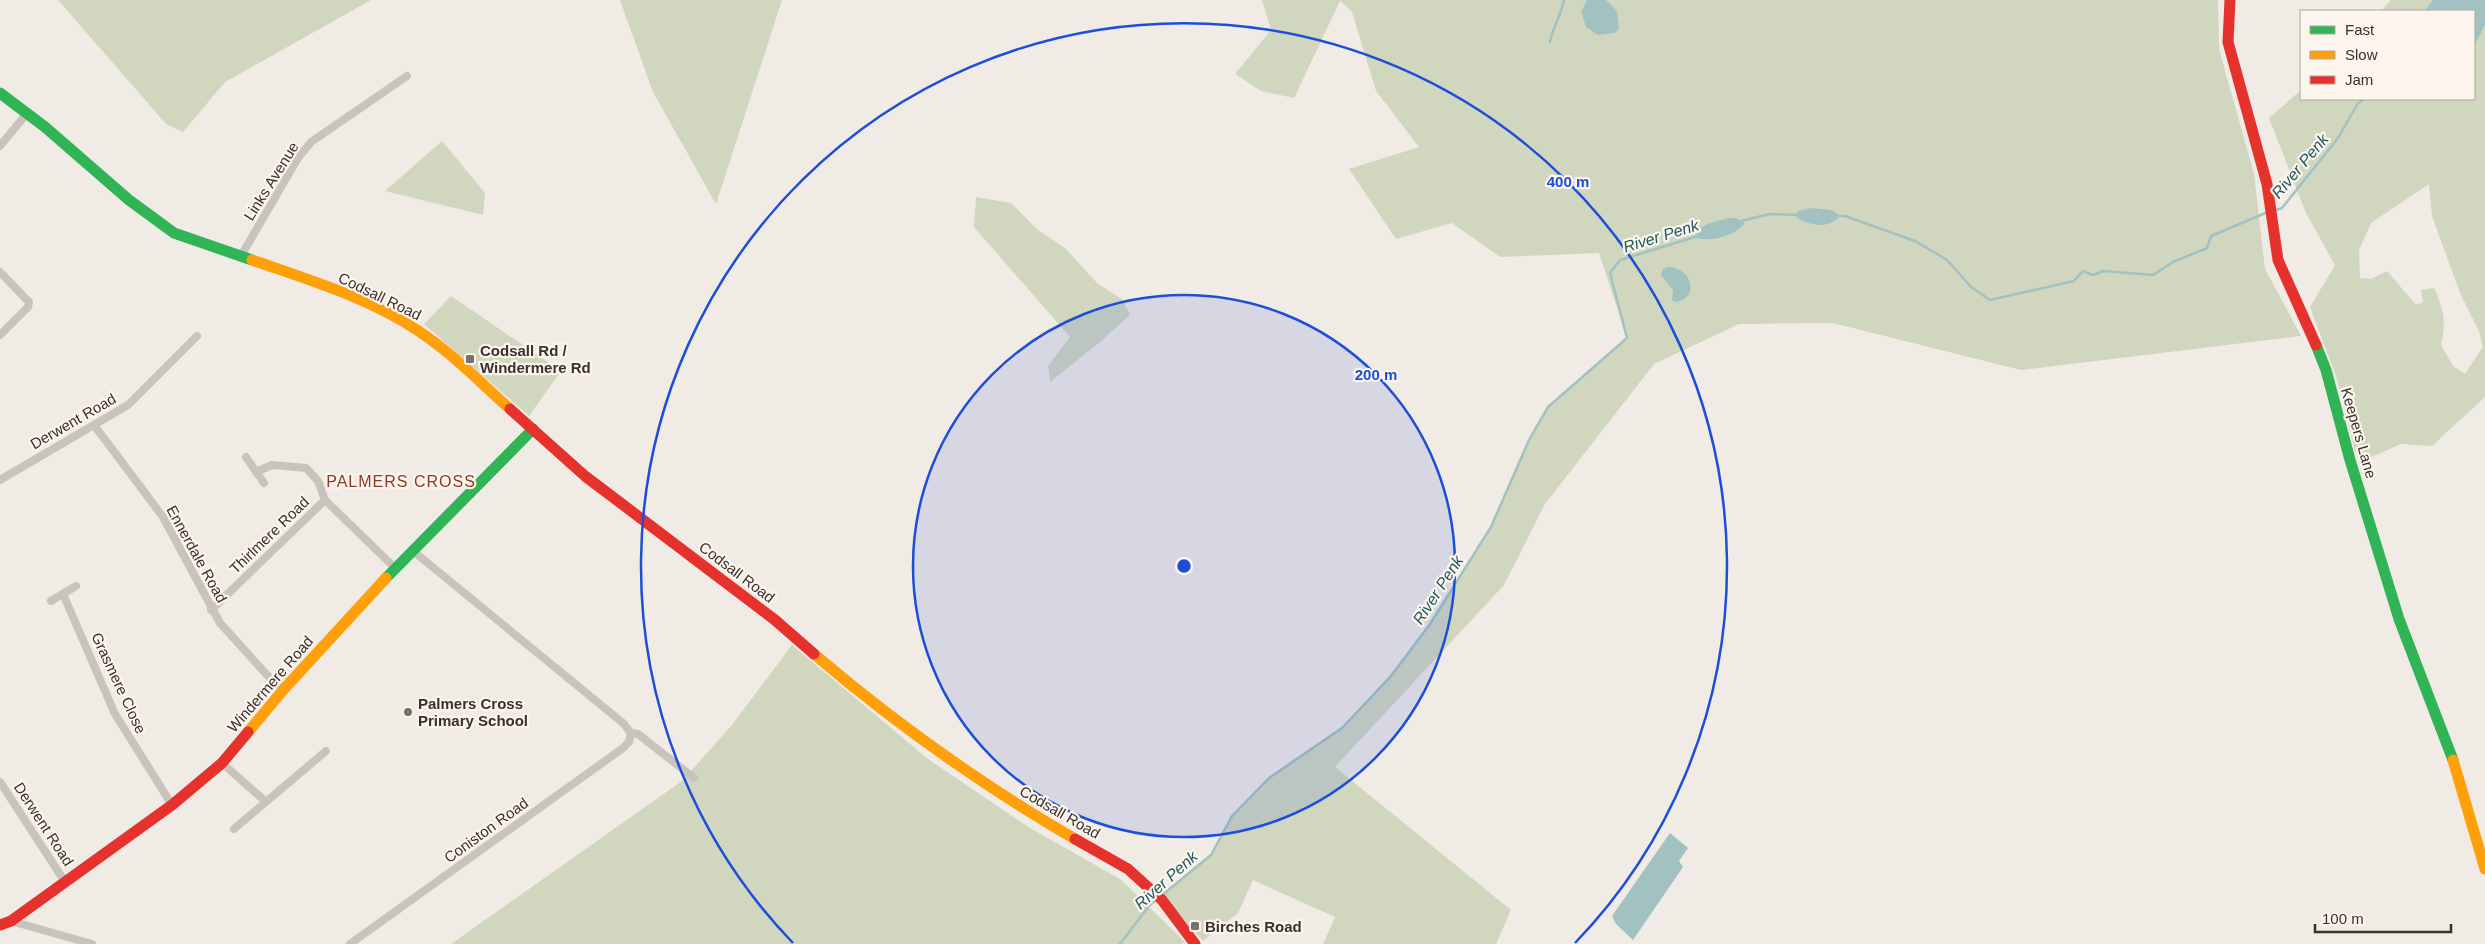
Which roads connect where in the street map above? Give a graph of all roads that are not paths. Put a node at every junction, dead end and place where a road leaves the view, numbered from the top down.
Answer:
1 (2230, 0) edge
2 (406, 76) dead end
3 (0, 93) edge
4 (28, 112) junction
5 (0, 146) edge
6 (241, 256) junction
7 (0, 272) edge
8 (0, 335) edge
9 (197, 336) dead end
10 (94, 425) junction
11 (533, 429) junction
12 (246, 457) dead end
13 (256, 472) junction
14 (0, 480) edge
15 (264, 482) dead end
16 (325, 500) junction
17 (413, 550) junction
18 (395, 568) junction
19 (76, 586) dead end
20 (63, 594) junction
21 (50, 601) dead end
22 (211, 610) junction
23 (284, 689) junction
24 (631, 733) junction
25 (326, 751) dead end
26 (222, 763) junction
27 (694, 778) dead end
28 (0, 782) edge
29 (265, 801) junction
30 (172, 805) junction
31 (234, 829) dead end
32 (2485, 869) edge
33 (64, 882) junction
34 (5, 923) edge
35 (92, 944) edge
36 (350, 944) edge
37 (1195, 944) edge

1 - 32 street, Keepers Lane
2 - 6 street, Links Avenue
3 - 4 street, Codsall Road
4 - 5 street
4 - 6 street, Codsall Road
6 - 11 street, Codsall Road
7 - 8 street
9 - 10 street, Derwent Road
10 - 14 street, Derwent Road
10 - 22 street, Ennerdale Road
11 - 17 street, Windermere Road
11 - 37 street, Codsall Road
12 - 13 street
13 - 15 street
13 - 16 street
16 - 18 street
16 - 22 street, Thirlmere Road
17 - 18 street, Windermere Road
17 - 24 street
18 - 23 street, Windermere Road
19 - 20 street
20 - 21 street
20 - 30 street, Grasmere Close
22 - 23 street, Ennerdale Road
23 - 26 street, Windermere Road
24 - 27 street
24 - 36 street, Coniston Road
25 - 29 street
26 - 29 street
26 - 30 street, Windermere Road
28 - 33 street, Derwent Road
29 - 31 street
30 - 33 street, Windermere Road
33 - 34 street, Windermere Road
34 - 35 street

